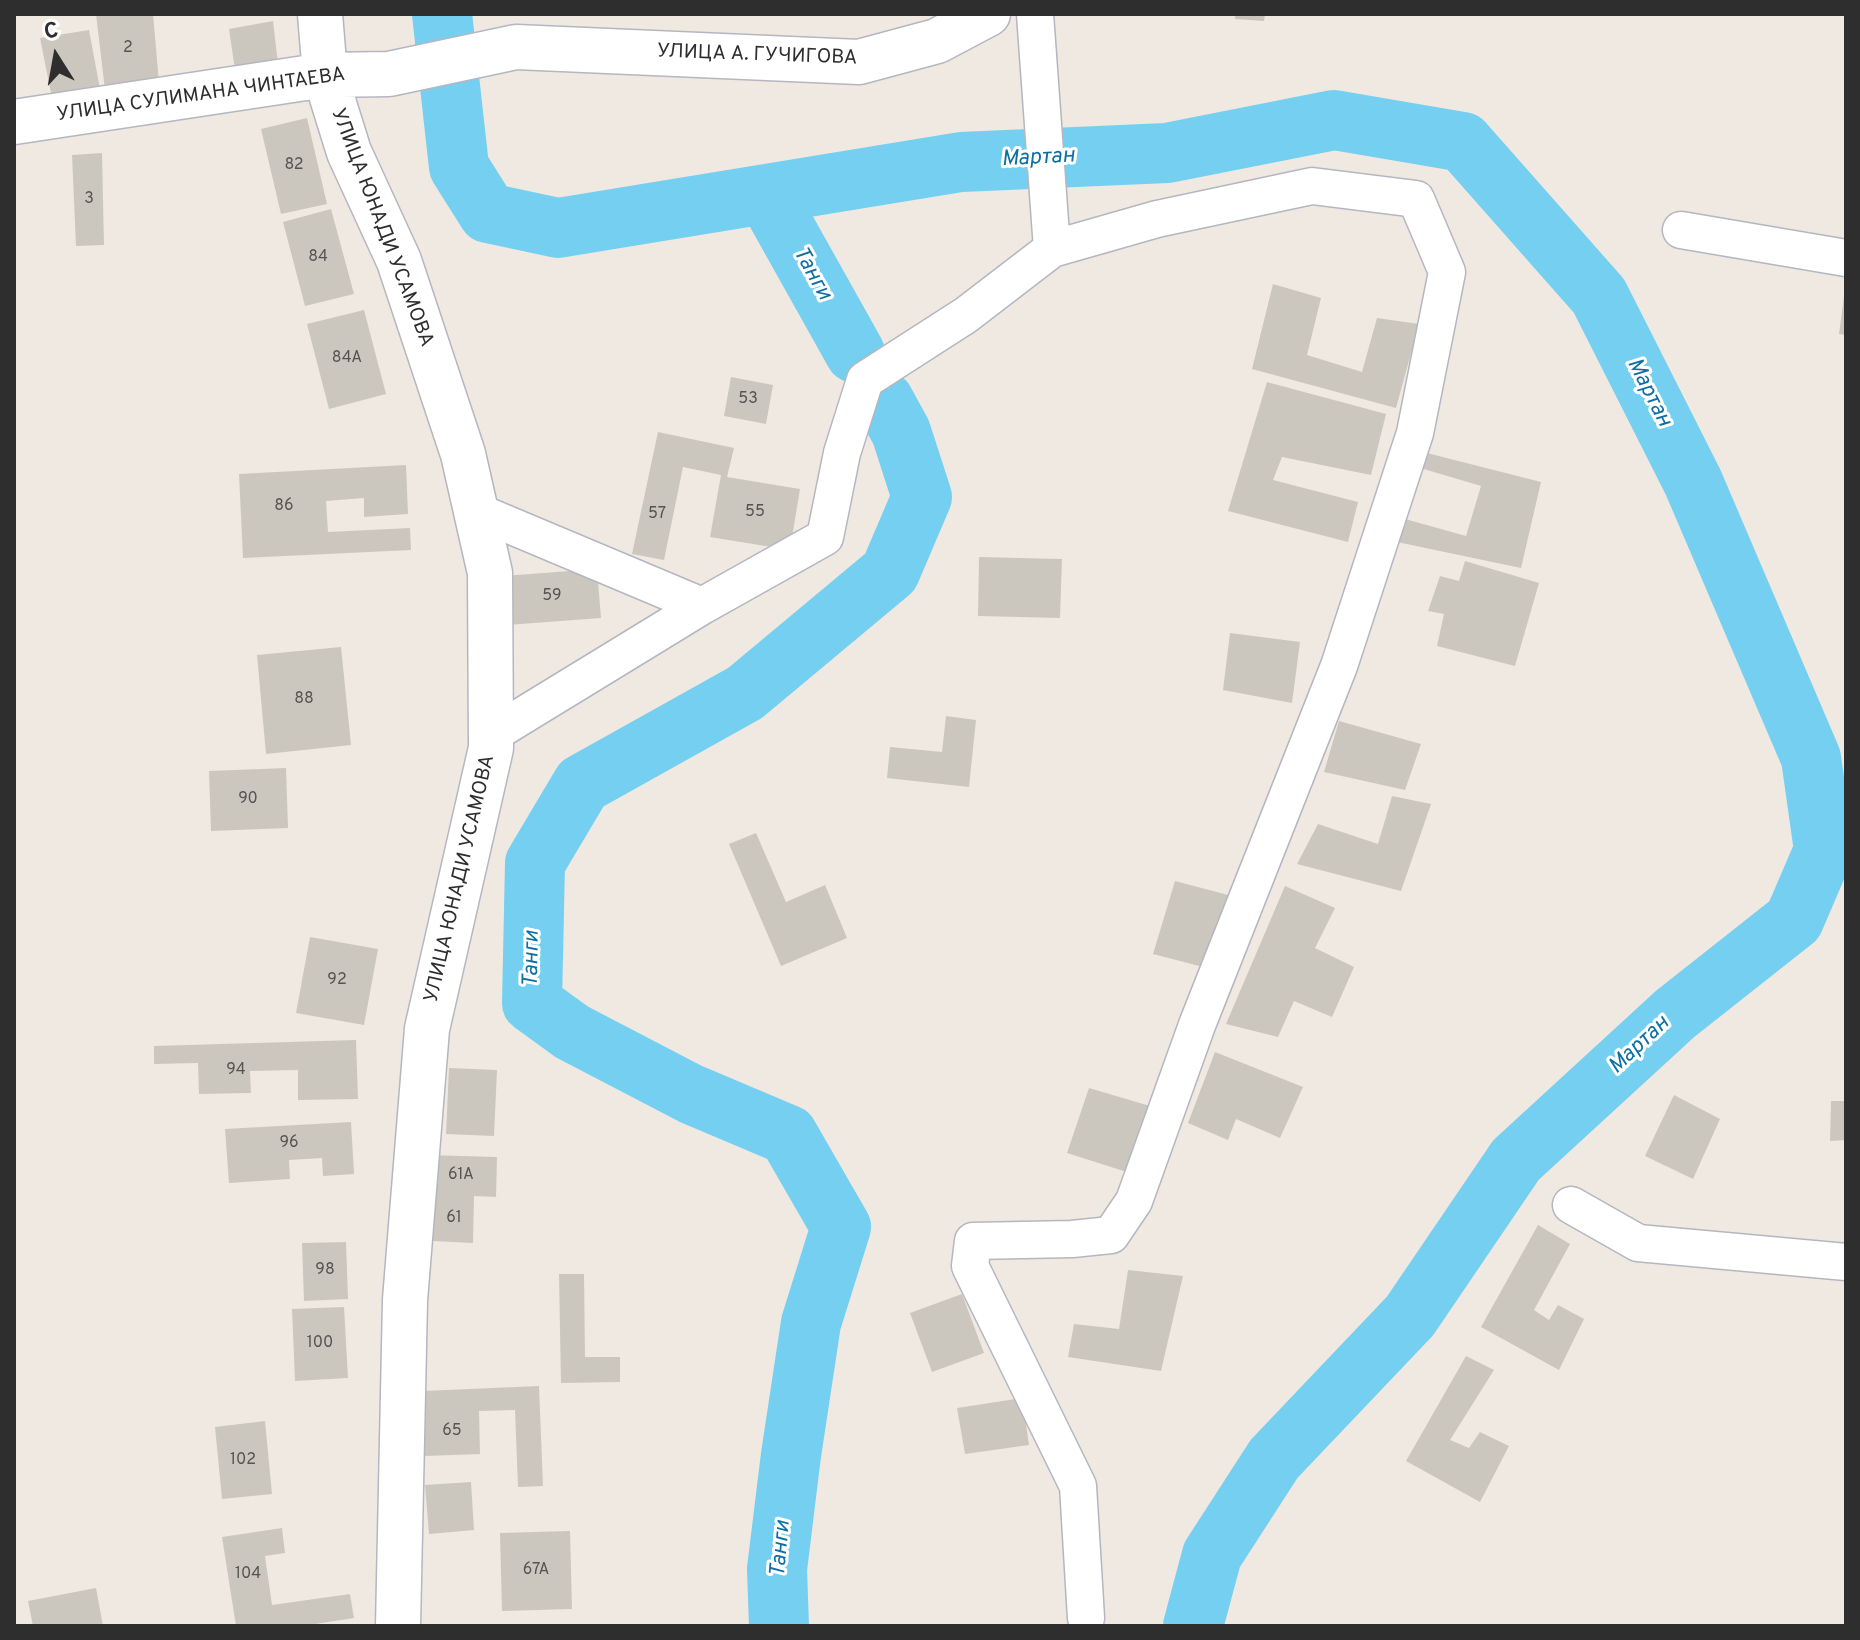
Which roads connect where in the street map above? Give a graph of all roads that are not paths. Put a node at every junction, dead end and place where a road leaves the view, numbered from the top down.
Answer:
1 (320, 14) edge
2 (988, 14) edge
3 (1035, 14) edge
4 (389, 74) joint
5 (325, 75) junction
6 (14, 122) edge
7 (1681, 230) dead end
8 (1052, 249) junction
9 (1846, 258) edge
10 (476, 511) junction
11 (702, 606) junction
12 (491, 735) junction
13 (1571, 1205) dead end
14 (1846, 1262) edge
15 (1086, 1618) dead end
16 (392, 1625) edge

1 - 5 street, УЛИЦА ЮНАДИ УСАМОВА
2 - 4 street, УЛИЦА А. ГУЧИГОВА
3 - 8 street
4 - 5 street, УЛИЦА СУЛИМАНА ЧИНТАЕВА
5 - 6 street, УЛИЦА СУЛИМАНА ЧИНТАЕВА
5 - 10 street, УЛИЦА ЮНАДИ УСАМОВА
7 - 9 street
8 - 11 street
8 - 15 street
10 - 11 street
10 - 12 street, УЛИЦА ЮНАДИ УСАМОВА
11 - 12 street
12 - 16 street, УЛИЦА ЮНАДИ УСАМОВА
13 - 14 street

